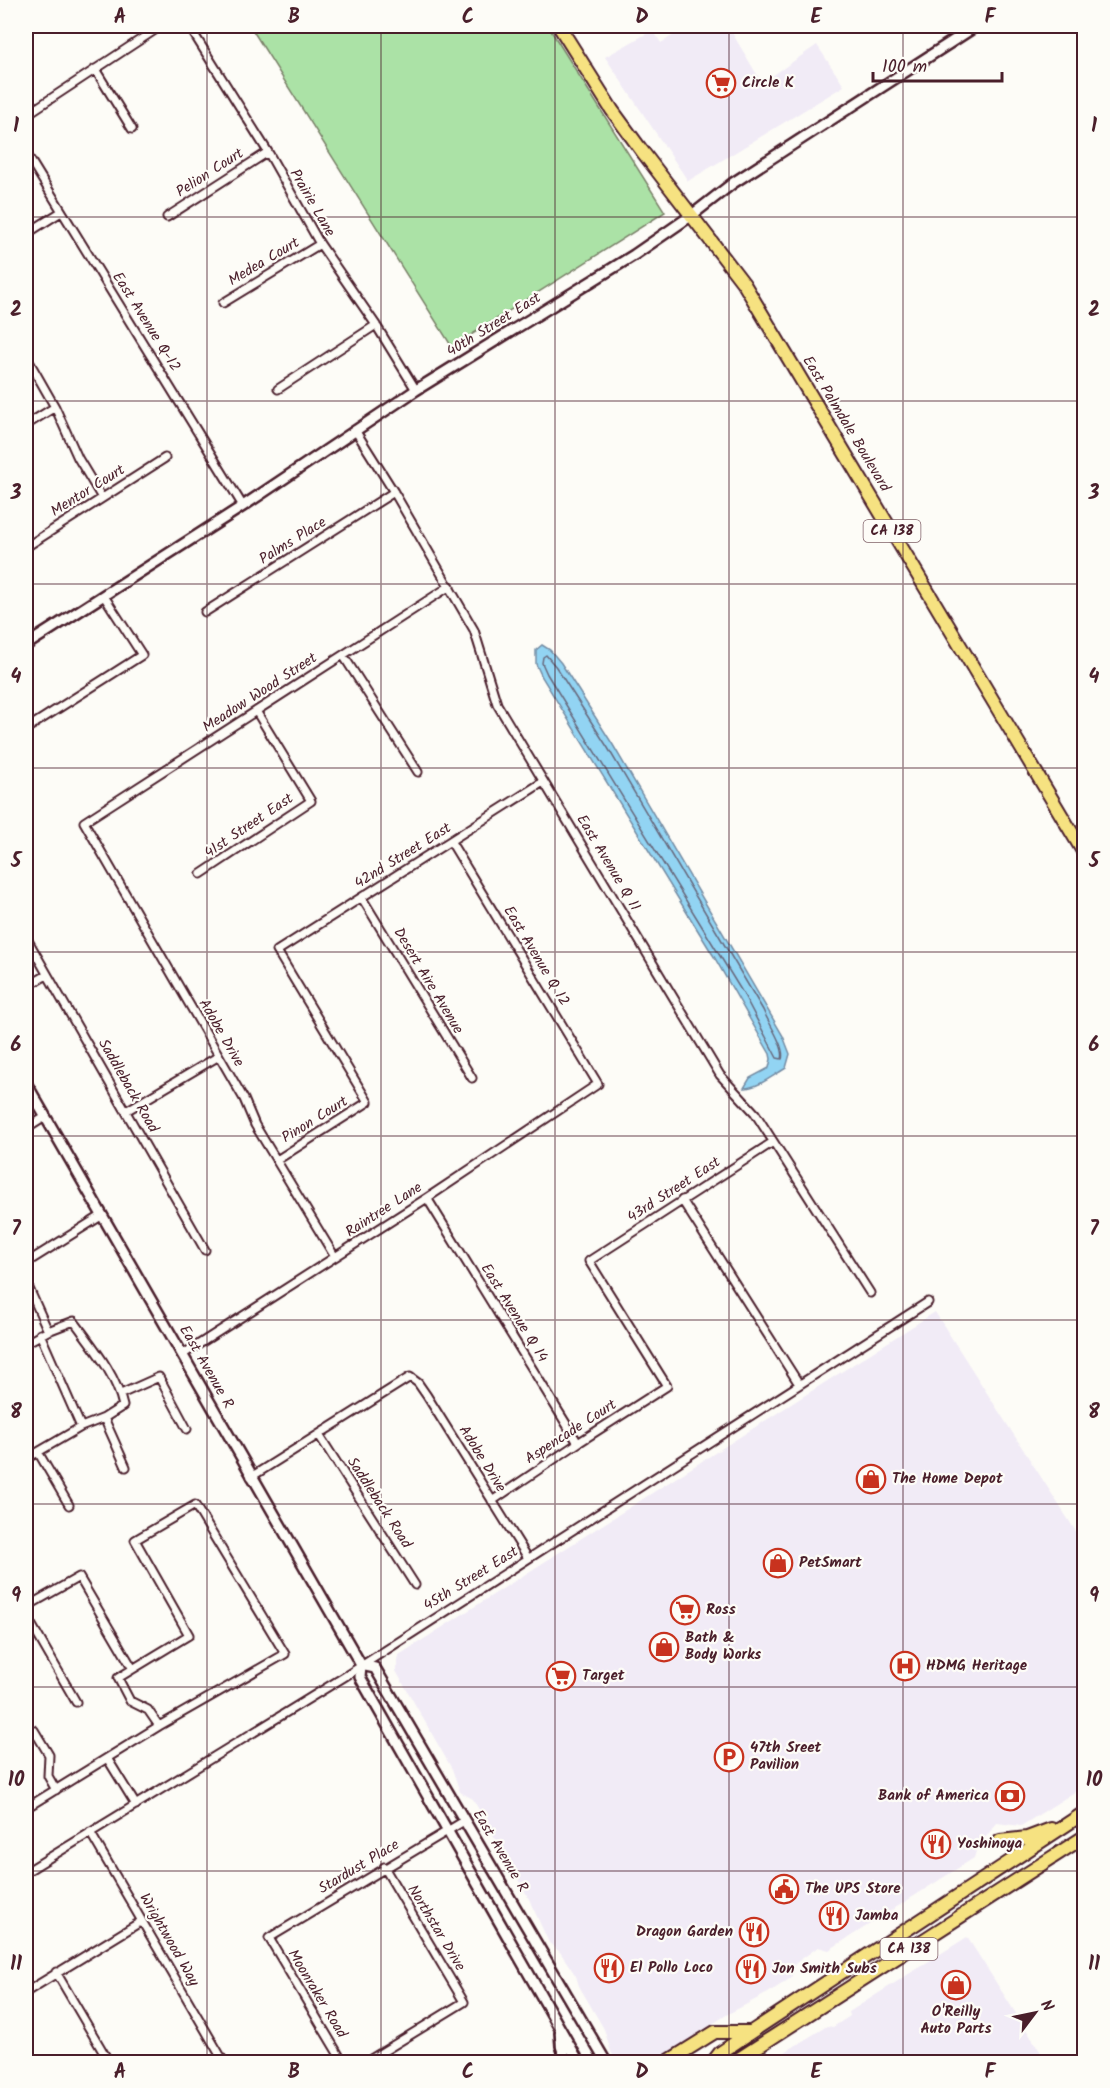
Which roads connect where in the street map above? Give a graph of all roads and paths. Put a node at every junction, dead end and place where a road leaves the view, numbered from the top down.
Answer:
1 (161, 26) edge
2 (189, 26) edge
3 (559, 26) edge
4 (976, 26) edge
5 (95, 69) junction
6 (26, 115) edge
7 (132, 129) dead end
8 (268, 152) junction
9 (26, 153) edge
10 (61, 212) junction
11 (692, 215) junction
12 (166, 217) dead end
13 (26, 234) edge
14 (320, 244) junction
15 (223, 303) dead end
16 (376, 325) junction
17 (26, 356) edge
18 (278, 389) dead end
19 (416, 390) junction
20 (55, 407) junction
21 (26, 425) edge
22 (355, 430) junction
23 (165, 458) dead end
24 (394, 492) junction
25 (102, 498) junction
26 (243, 506) junction
27 (26, 547) edge
28 (450, 586) junction
29 (104, 596) junction
30 (206, 612) dead end
31 (26, 645) edge
32 (343, 655) junction
33 (256, 711) junction
34 (26, 729) edge
35 (418, 772) dead end
36 (543, 782) junction
37 (84, 822) joint
38 (451, 842) junction
39 (1084, 853) edge
40 (201, 874) dead end
41 (362, 898) junction
42 (26, 937) edge
43 (47, 975) junction
44 (26, 987) edge
45 (219, 1056) junction
46 (472, 1078) dead end
47 (26, 1083) edge
48 (598, 1084) joint
49 (368, 1102) joint
50 (126, 1110) junction
51 (45, 1117) junction
52 (26, 1129) edge
53 (773, 1143) junction
54 (277, 1160) junction
55 (427, 1198) junction
56 (682, 1200) junction
57 (101, 1216) junction
58 (205, 1250) dead end
59 (335, 1257) junction
60 (26, 1263) edge
61 (27, 1284) dead end
62 (870, 1293) dead end
63 (928, 1302) dead end
64 (48, 1331) junction
65 (40, 1335) junction
66 (26, 1343) edge
67 (182, 1355) junction
68 (799, 1384) junction
69 (667, 1386) joint
70 (120, 1394) junction
71 (104, 1418) junction
72 (81, 1427) junction
73 (187, 1429) dead end
74 (319, 1435) junction
75 (578, 1443) junction
76 (38, 1452) junction
77 (26, 1459) edge
78 (126, 1467) dead end
79 (251, 1477) junction
80 (492, 1501) junction
81 (69, 1505) dead end
82 (528, 1558) junction
83 (415, 1585) dead end
84 (26, 1607) edge
85 (26, 1615) edge
86 (361, 1665) junction
87 (133, 1669) junction
88 (76, 1702) dead end
89 (159, 1726) junction
90 (26, 1734) edge
91 (107, 1758) junction
92 (57, 1790) junction
93 (136, 1805) junction
94 (1084, 1806) edge
95 (26, 1808) edge
96 (1084, 1813) edge
97 (464, 1821) junction
98 (448, 1830) junction
99 (90, 1832) junction
100 (1084, 1837) edge
101 (1000, 1841) dead end
102 (384, 1867) junction
103 (26, 1872) edge
104 (960, 1895) junction
105 (142, 1921) junction
106 (269, 1938) joint
107 (56, 1972) junction
108 (26, 1992) edge
109 (829, 2002) junction
110 (559, 2028) junction
111 (751, 2032) junction
112 (109, 2062) edge
113 (224, 2062) edge
114 (343, 2062) edge
115 (366, 2062) edge
116 (567, 2062) edge
117 (579, 2062) edge
118 (606, 2062) edge
119 (667, 2062) edge
120 (713, 2062) edge
121 (734, 2062) edge

1 - 5 street
2 - 8 street, Prairie Lane
3 - 11 highway, East Palmdale Boulevard / CA 138
4 - 11 main road, 40th Street East
5 - 6 street
5 - 7 street
8 - 12 street, Pelion Court
8 - 14 street, Prairie Lane
9 - 10 street, East Avenue Q-12
10 - 13 street
10 - 26 street, East Avenue Q-12
11 - 19 main road, 40th Street East
11 - 39 highway, East Palmdale Boulevard / CA 138
14 - 15 street, Medea Court
14 - 16 street, Prairie Lane
16 - 18 street
16 - 19 street, Prairie Lane
17 - 20 street
19 - 22 main road, 40th Street East
20 - 21 street
20 - 25 street
22 - 24 street, East Avenue Q 11
22 - 26 main road, 40th Street East
23 - 25 street, Mentor Court
24 - 28 street, East Avenue Q 11
24 - 30 street, Palms Place
25 - 27 street, Mentor Court
26 - 29 main road, 40th Street East
28 - 32 street, Meadow Wood Street
28 - 36 street, East Avenue Q 11
29 - 31 main road, 40th Street East
29 - 34 street
32 - 33 street, Meadow Wood Street
32 - 35 street
33 - 37 street, Meadow Wood Street
33 - 40 street, 41st Street East
36 - 38 street, 42nd Street East
36 - 53 street, East Avenue Q 11
37 - 45 street, Adobe Drive
38 - 41 street, 42nd Street East
38 - 48 street, East Avenue Q 12
41 - 46 street, Desert Aire Avenue
41 - 49 street, 42nd Street East
42 - 43 street, Saddleback Road
43 - 44 street
43 - 50 street, Saddleback Road
45 - 50 street
45 - 54 street, Adobe Drive
47 - 51 main road, East Avenue R
48 - 55 street, Raintree Lane
49 - 54 street, Pinon Court
50 - 58 street, Saddleback Road
51 - 52 street
51 - 57 main road, East Avenue R
53 - 56 street, 43rd Street East
53 - 62 street, East Avenue Q 11
54 - 59 street, Adobe Drive
55 - 59 street, Raintree Lane
55 - 75 street, East Avenue Q 14
56 - 68 street
56 - 69 street, 43rd Street East
57 - 60 street
57 - 67 main road, East Avenue R
59 - 67 street, Raintree Lane
61 - 64 street
63 - 68 street, 45th Street East
64 - 65 street
64 - 70 street
65 - 66 street
65 - 72 street
67 - 79 main road, East Avenue R
68 - 82 street, 45th Street East
69 - 75 street, Aspencade Court
70 - 71 street
70 - 73 street
71 - 72 street
71 - 78 street
72 - 76 street
74 - 79 street
74 - 80 street, Adobe Drive
74 - 83 street, Saddleback Road
75 - 80 street, Aspencade Court
76 - 77 street
76 - 81 street
79 - 86 main road, East Avenue R
80 - 82 street, Adobe Drive
82 - 86 street, 45th Street East
84 - 87 street
85 - 88 street
86 - 93 street, 45th Street East
86 - 97 main road, East Avenue R
86 - 98 main road, East Avenue R
87 - 89 street
87 - 89 street
89 - 91 street
90 - 92 street
91 - 92 street
91 - 93 street
92 - 95 street
93 - 99 street, 45th Street East
94 - 101 highway
96 - 104 highway, CA 138
97 - 98 street, Stardust Place
97 - 118 main road, East Avenue R
98 - 102 street, Stardust Place
98 - 110 main road, East Avenue R
99 - 103 street, 45th Street East
99 - 105 street, Wrightwood Way
100 - 109 highway, CA 138
102 - 106 street, Stardust Place
102 - 115 street, Northstar Drive
104 - 109 highway
104 - 111 highway, CA 138
105 - 107 street
105 - 113 street, Wrightwood Way
106 - 114 street, Moonraker Road
107 - 108 street
107 - 112 street
109 - 121 highway, CA 138
110 - 116 main road
110 - 117 main road, East Avenue R
111 - 119 highway
111 - 120 highway, CA 138

